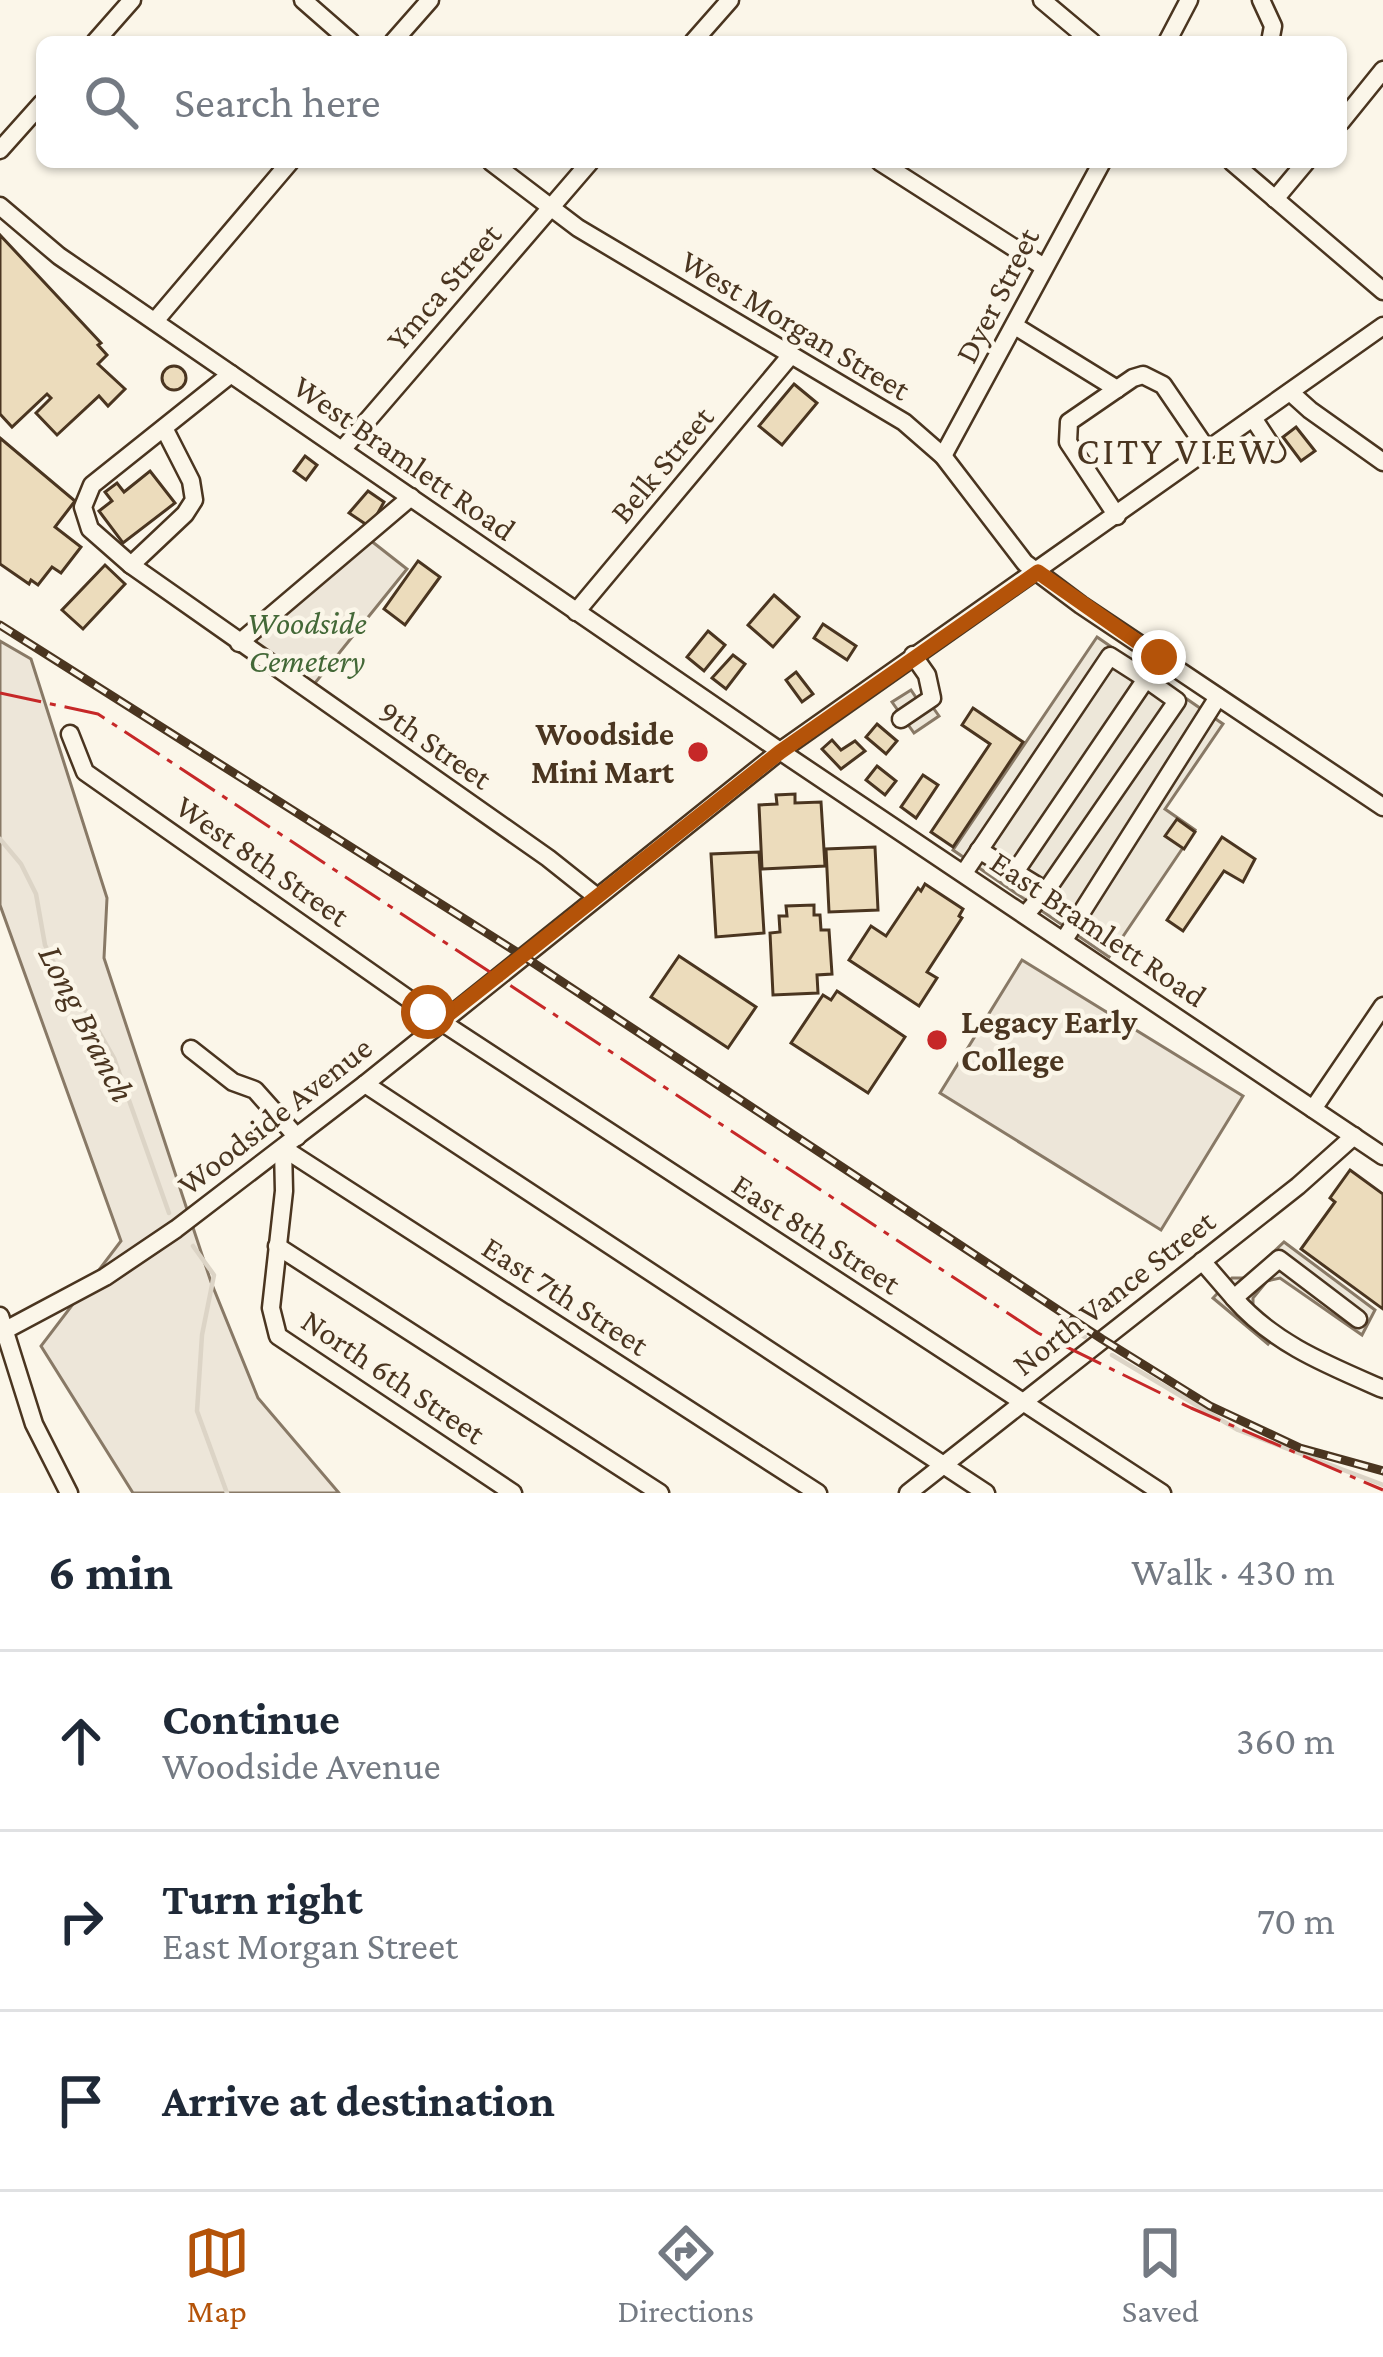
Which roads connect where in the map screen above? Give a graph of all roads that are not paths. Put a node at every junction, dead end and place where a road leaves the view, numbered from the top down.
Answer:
1 (132, 0) edge
2 (303, 0) edge
3 (430, 0) edge
4 (730, 0) edge
5 (1042, 0) edge
6 (1189, 0) edge
7 (1261, 0) edge
8 (100, 36) edge
9 (344, 36) edge
10 (398, 36) edge
11 (698, 36) edge
12 (1085, 36) edge
13 (1170, 36) edge
14 (1271, 36) edge
15 (1383, 70) edge
16 (36, 110) edge
17 (1347, 115) edge
18 (0, 150) edge
19 (285, 168) edge
20 (499, 168) edge
21 (585, 168) edge
22 (889, 168) edge
23 (1099, 168) edge
24 (1239, 168) edge
25 (1301, 168) edge
26 (1275, 199) junction
27 (0, 206) edge
28 (550, 209) junction
29 (1044, 267) junction
30 (1383, 291) edge
31 (155, 321) junction
32 (1015, 326) junction
33 (1383, 326) edge
34 (791, 355) junction
35 (231, 374) junction
36 (1117, 389) junction
37 (1290, 392) junction
38 (1253, 418) junction
39 (164, 428) junction
40 (342, 450) junction
41 (1208, 451) junction
42 (1276, 453) dead end
43 (943, 456) junction
44 (1383, 462) edge
45 (411, 497) junction
46 (1117, 516) junction
47 (131, 565) junction
48 (1038, 572) junction
49 (576, 612) junction
50 (239, 643) junction
51 (914, 655) junction
52 (1159, 657) junction
53 (1146, 679) junction
54 (1218, 698) junction
55 (901, 719) dead end
56 (70, 734) dead end
57 (780, 752) junction
58 (1383, 808) edge
59 (979, 850) junction
60 (1015, 872) junction
61 (964, 873) junction
62 (1046, 891) junction
63 (596, 897) junction
64 (1026, 914) junction
65 (1064, 940) junction
66 (1383, 1006) edge
67 (440, 1021) junction
68 (190, 1049) dead end
69 (365, 1084) junction
70 (1313, 1109) junction
71 (1354, 1136) junction
72 (290, 1143) junction
73 (1383, 1156) edge
74 (277, 1246) junction
75 (1202, 1261) junction
76 (1234, 1298) junction
77 (1358, 1319) dead end
78 (1, 1327) edge
79 (1383, 1389) edge
80 (1021, 1403) junction
81 (944, 1466) junction
82 (70, 1493) edge
83 (513, 1493) edge
84 (660, 1493) edge
85 (818, 1493) edge
86 (908, 1493) edge
87 (986, 1493) edge
88 (1162, 1493) edge

1 - 8 street
2 - 9 street
3 - 10 street
4 - 11 street
5 - 12 street
6 - 13 street
7 - 14 street
15 - 17 street
16 - 18 street
19 - 31 street
20 - 28 street, West Morgan Street
21 - 28 street, Ymca Street
22 - 29 street
23 - 29 street, Dyer Street
24 - 26 street
25 - 26 street
26 - 30 street
27 - 31 street, West Bramlett Road
28 - 34 street, West Morgan Street
28 - 40 street, Ymca Street
29 - 32 street, Dyer Street
31 - 35 street, West Bramlett Road
32 - 36 street
32 - 43 street, Dyer Street
33 - 37 street, Woodside Avenue
34 - 43 street, West Morgan Street
34 - 49 street, Belk Street
35 - 39 street
35 - 40 street, West Bramlett Road
36 - 41 street
36 - 46 street
37 - 38 street, Woodside Avenue
37 - 44 street
38 - 41 street, Woodside Avenue
38 - 42 street
39 - 47 street
39 - 47 street, 9th Street
40 - 45 street, West Bramlett Road
41 - 46 street, Woodside Avenue
43 - 48 street, West Morgan Street
45 - 49 street, West Bramlett Road
45 - 50 street
46 - 48 street, Woodside Avenue
47 - 50 street, 9th Street
48 - 51 street, Woodside Avenue
48 - 52 street, West Morgan Street
49 - 57 street, West Bramlett Road
50 - 63 street, 9th Street
51 - 55 street
51 - 57 street, Woodside Avenue
52 - 53 street
52 - 54 street, West Morgan Street
53 - 59 street
53 - 60 street
53 - 62 street
54 - 58 street, West Morgan Street
54 - 65 street
56 - 67 street, West 8th Street
57 - 61 street, East Bramlett Road
57 - 63 street, Woodside Avenue
59 - 60 street
59 - 61 street
60 - 62 street
61 - 64 street, East Bramlett Road
62 - 64 street
63 - 67 street, Woodside Avenue
64 - 65 street, East Bramlett Road
65 - 70 street, East Bramlett Road
66 - 70 street
67 - 69 street, Woodside Avenue
67 - 80 street, East 8th Street
68 - 72 street, East 7th Street
69 - 72 street, Woodside Avenue
69 - 81 street
70 - 71 street, East Bramlett Road
71 - 73 street, East Bramlett Road
71 - 75 street, North Vance Street
72 - 74 street, North 6th Street
72 - 78 street, Woodside Avenue
72 - 85 street, East 7th Street
74 - 83 street, North 6th Street
74 - 84 street
75 - 76 street
75 - 80 street, North Vance Street
76 - 77 street
76 - 79 street
78 - 82 street
80 - 81 street, North Vance Street
80 - 88 street, East 8th Street
81 - 86 street, North Vance Street
81 - 87 street

